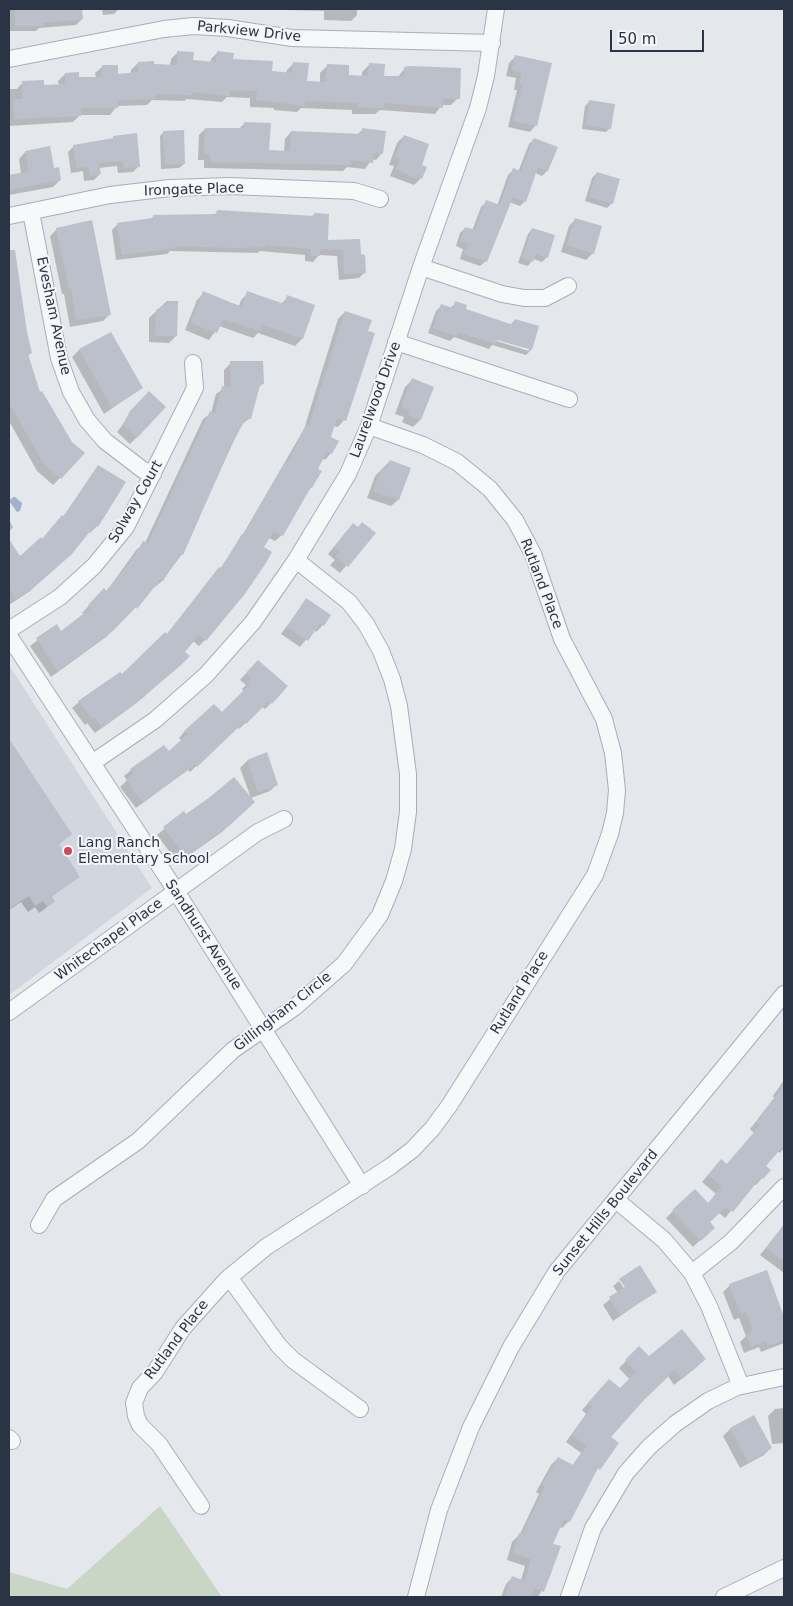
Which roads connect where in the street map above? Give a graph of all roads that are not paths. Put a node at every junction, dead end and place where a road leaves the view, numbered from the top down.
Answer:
1 (496, 9) edge
2 (492, 43) junction
3 (9, 59) edge
4 (380, 199) dead end
5 (31, 212) junction
6 (9, 216) edge
7 (422, 267) junction
8 (568, 286) dead end
9 (396, 342) junction
10 (193, 363) dead end
11 (569, 399) dead end
12 (369, 426) junction
13 (153, 474) junction
14 (296, 560) junction
15 (9, 630) edge
16 (9, 636) edge
17 (92, 763) junction
18 (284, 819) dead end
19 (176, 891) junction
20 (784, 994) edge
21 (9, 1012) edge
22 (264, 1029) junction
23 (362, 1186) junction
24 (784, 1187) edge
25 (616, 1200) junction
26 (39, 1225) dead end
27 (692, 1273) junction
28 (229, 1277) junction
29 (784, 1377) edge
30 (741, 1386) junction
31 (360, 1408) dead end
32 (202, 1506) dead end
33 (784, 1568) edge
34 (416, 1597) edge
35 (569, 1597) edge
36 (724, 1597) edge

1 - 2 street, Laurelwood Drive
2 - 3 street, Parkview Drive
2 - 7 street, Laurelwood Drive
4 - 5 street, Irongate Place
5 - 6 street, Irongate Place
5 - 13 street, Evesham Avenue
7 - 8 street
7 - 9 street, Laurelwood Drive
9 - 11 street
9 - 12 street, Laurelwood Drive
10 - 13 street, Solway Court
12 - 14 street, Laurelwood Drive
12 - 23 street, Rutland Place
13 - 15 street, Solway Court
14 - 17 street, Laurelwood Drive
14 - 22 street, Gillingham Circle
16 - 17 street, Sandhurst Avenue
17 - 19 street, Sandhurst Avenue
18 - 19 street, Whitechapel Place
19 - 21 street, Whitechapel Place
19 - 22 street, Sandhurst Avenue
20 - 25 street, Sunset Hills Boulevard
22 - 23 street, Sandhurst Avenue
22 - 26 street, Gillingham Circle
23 - 28 street, Rutland Place
24 - 27 street
25 - 27 street
25 - 34 street, Sunset Hills Boulevard
27 - 30 street
28 - 31 street
28 - 32 street, Rutland Place
29 - 30 street
30 - 35 street
33 - 36 street

